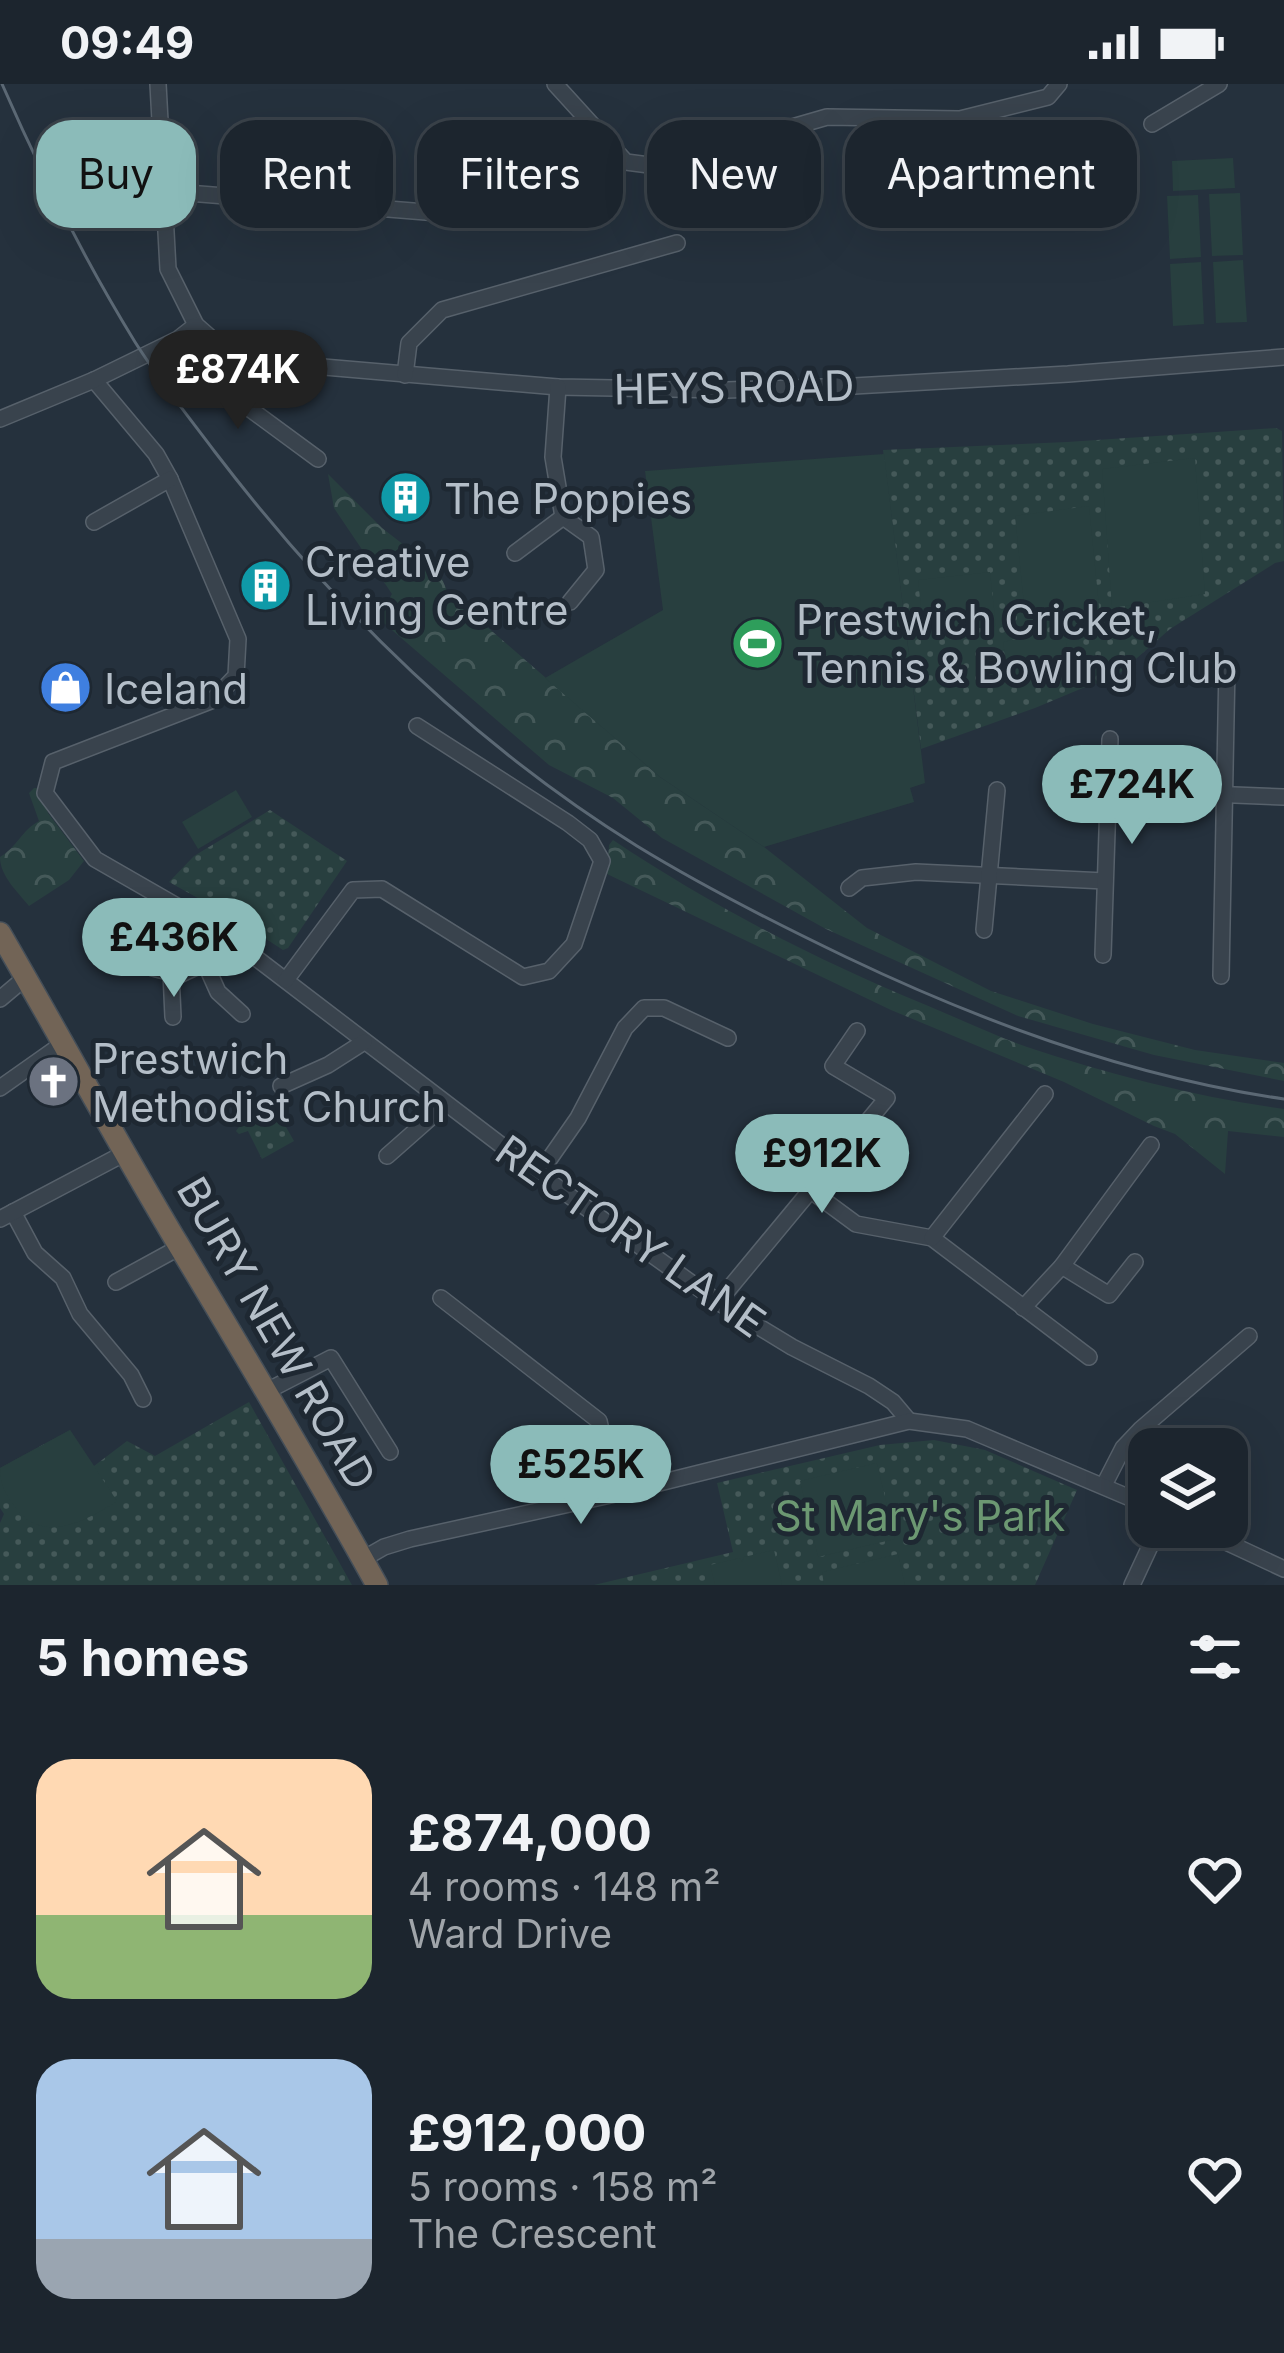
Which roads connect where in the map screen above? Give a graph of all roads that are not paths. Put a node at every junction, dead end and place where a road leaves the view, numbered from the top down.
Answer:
1 (158, 84) edge
2 (555, 84) edge
3 (1059, 84) edge
4 (1219, 84) edge
5 (160, 120) edge
6 (1152, 124) dead end
7 (196, 194) edge
8 (417, 211) edge
9 (165, 228) edge
10 (677, 243) dead end
11 (196, 325) junction
12 (1284, 357) edge
13 (253, 361) junction
14 (405, 375) junction
15 (94, 380) junction
16 (558, 388) junction
17 (0, 419) edge
18 (318, 459) dead end
19 (170, 478) junction
20 (563, 517) junction
21 (94, 523) dead end
22 (515, 553) dead end
23 (571, 602) dead end
24 (1227, 666) dead end
25 (417, 726) dead end
26 (1110, 739) dead end
27 (997, 790) dead end
28 (1110, 790) junction
29 (1225, 794) junction
30 (1284, 797) edge
31 (990, 876) junction
32 (1105, 881) junction
33 (849, 888) dead end
34 (984, 930) dead end
35 (222, 932) junction
36 (0, 933) edge
37 (100, 939) dead end
38 (1103, 955) dead end
39 (205, 962) junction
40 (171, 974) junction
41 (1221, 976) dead end
42 (25, 978) junction
43 (286, 980) junction
44 (0, 999) edge
45 (242, 1014) dead end
46 (172, 1017) dead end
47 (857, 1031) dead end
48 (728, 1038) dead end
49 (64, 1042) junction
50 (364, 1042) junction
51 (281, 1086) dead end
52 (0, 1088) edge
53 (1045, 1094) dead end
54 (446, 1104) junction
55 (1151, 1145) dead end
56 (127, 1152) junction
57 (388, 1156) dead end
58 (539, 1174) junction
59 (810, 1190) junction
60 (6, 1216) edge
61 (932, 1238) junction
62 (180, 1246) junction
63 (1136, 1262) dead end
64 (1062, 1266) junction
65 (116, 1282) dead end
66 (441, 1298) dead end
67 (718, 1302) junction
68 (1023, 1308) junction
69 (1249, 1336) dead end
70 (1089, 1357) dead end
71 (267, 1391) junction
72 (143, 1399) dead end
73 (909, 1421) junction
74 (391, 1452) dead end
75 (1104, 1485) junction
76 (615, 1494) junction
77 (1128, 1496) edge
78 (1150, 1548) edge
79 (1239, 1548) edge
80 (363, 1559) junction
81 (1284, 1569) edge
82 (377, 1585) edge
83 (1132, 1585) edge

1 - 5 street
2 - 3 street
4 - 6 street
7 - 8 street
9 - 11 street
10 - 14 street
11 - 13 street, HEYS ROAD
11 - 15 street
12 - 16 street, HEYS ROAD
13 - 14 street, HEYS ROAD
13 - 18 street
14 - 16 street, HEYS ROAD
15 - 17 street
15 - 19 street, RECTORY LANE
16 - 20 street
19 - 21 street
19 - 35 street, RECTORY LANE
20 - 22 street
20 - 23 street
24 - 29 street
25 - 43 street
26 - 28 street
27 - 31 street
28 - 29 street
28 - 32 street
29 - 30 street
29 - 41 street
31 - 32 street
31 - 33 street
31 - 34 street
32 - 38 street
35 - 39 street
35 - 43 street, RECTORY LANE
36 - 42 highway, BURY NEW ROAD
37 - 40 street
39 - 40 street
39 - 45 street
40 - 46 street
42 - 44 street
42 - 49 highway, BURY NEW ROAD
43 - 50 street, RECTORY LANE
47 - 59 street
48 - 58 street
49 - 52 street
49 - 56 highway, BURY NEW ROAD
50 - 51 street
50 - 54 street, RECTORY LANE
53 - 61 street
54 - 57 street
54 - 58 street, RECTORY LANE
55 - 64 street
56 - 60 street
56 - 62 highway, BURY NEW ROAD
58 - 67 street, RECTORY LANE
59 - 61 street
59 - 67 street
60 - 72 street
61 - 68 street
62 - 65 street
62 - 71 highway, BURY NEW ROAD
63 - 64 street
64 - 68 street
66 - 76 street
67 - 73 street, RECTORY LANE
68 - 70 street
69 - 75 street
71 - 74 street
71 - 80 highway, BURY NEW ROAD
73 - 75 street
73 - 76 street
75 - 77 street
76 - 80 street
78 - 83 street
79 - 81 street
80 - 82 highway, BURY NEW ROAD

